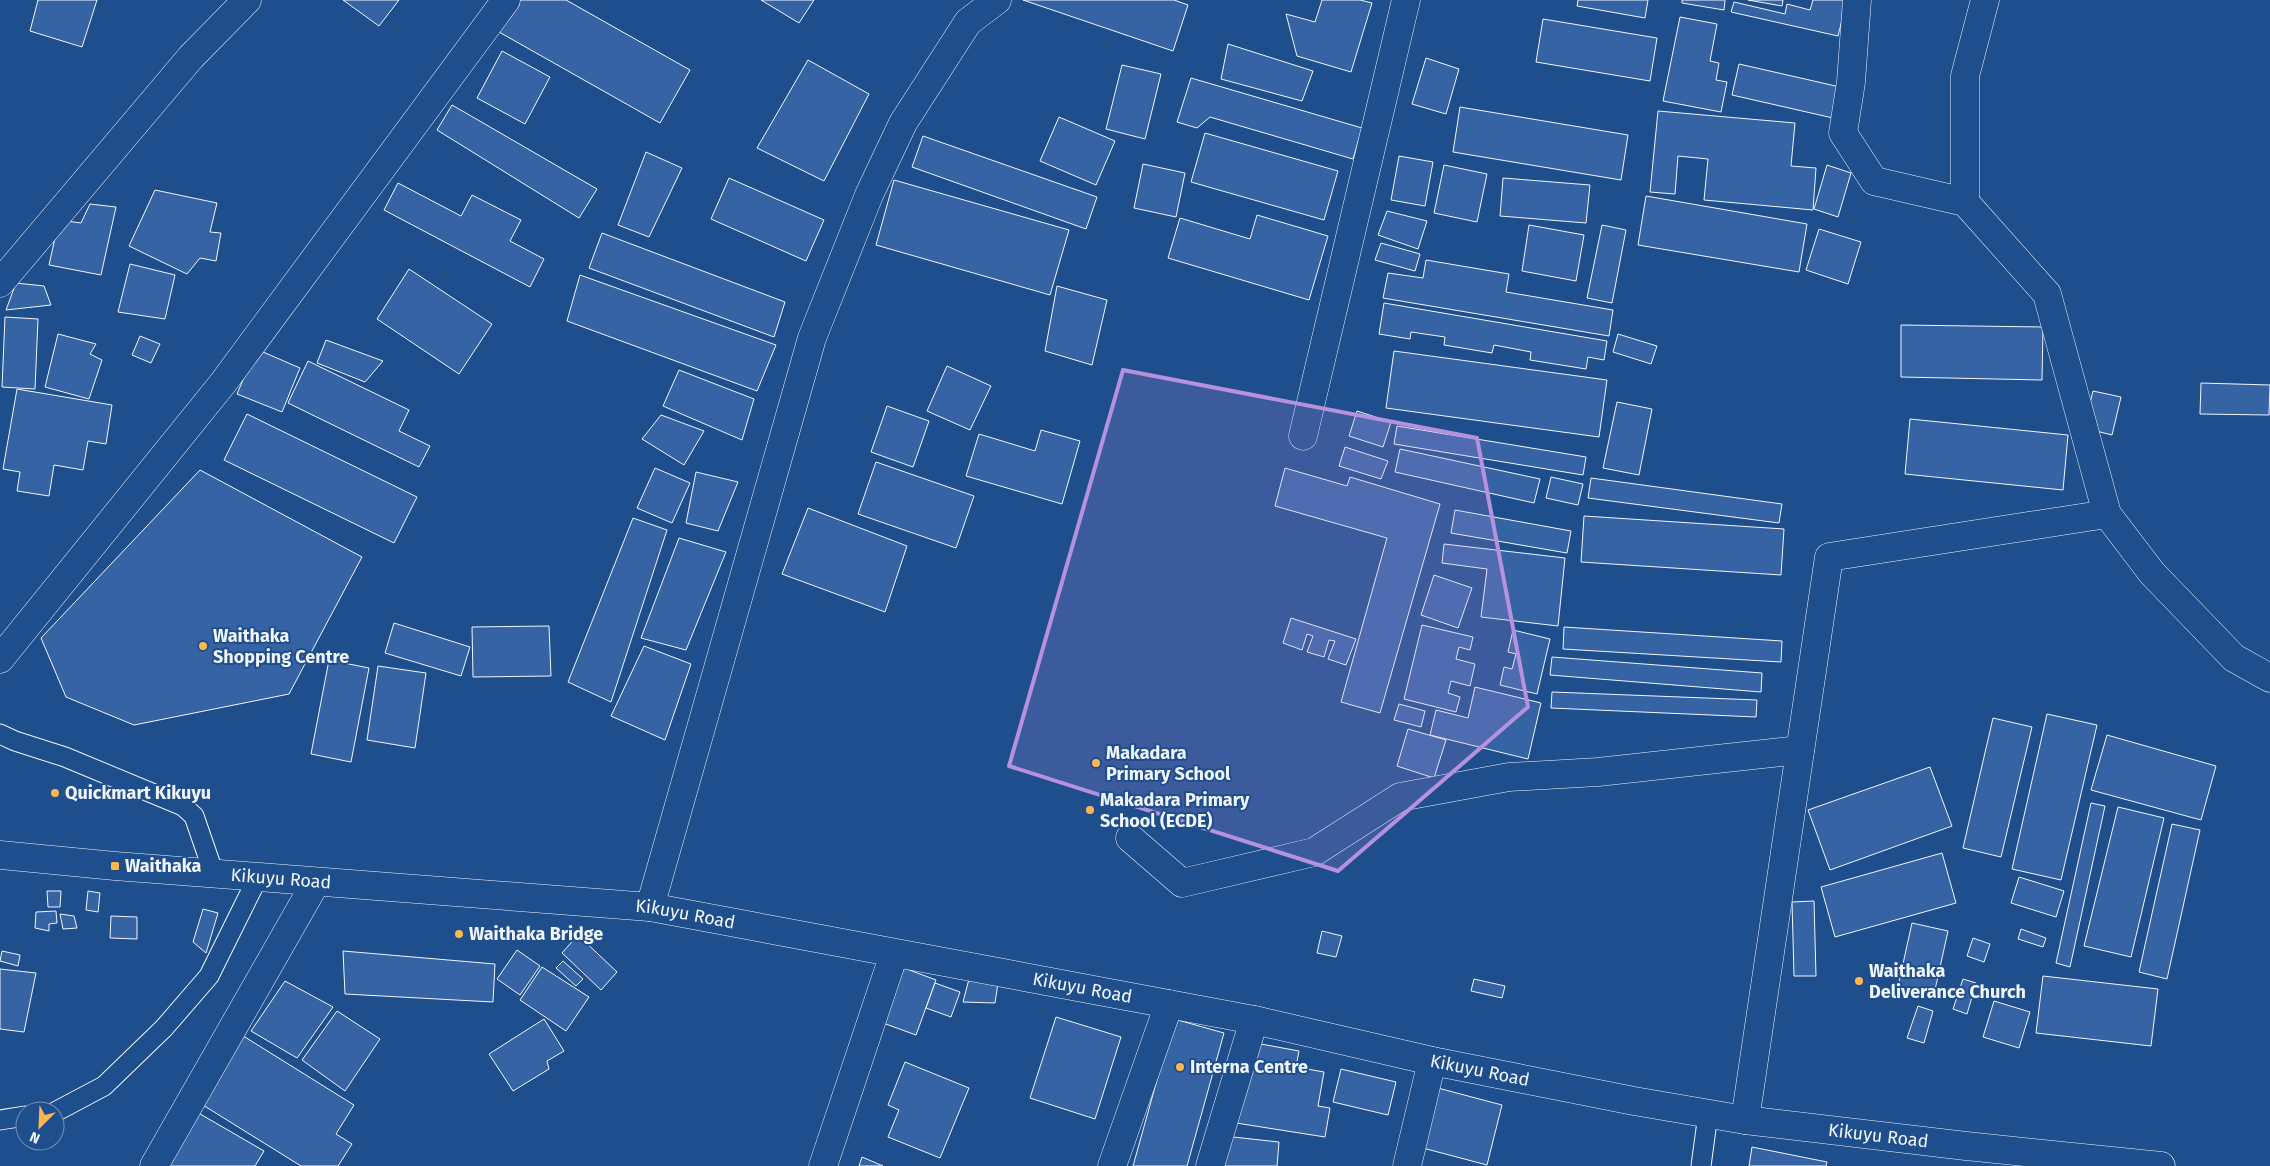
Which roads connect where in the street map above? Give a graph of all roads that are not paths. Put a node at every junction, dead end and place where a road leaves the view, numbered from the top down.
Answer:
1 (247, 0) edge
2 (506, 0) edge
3 (997, 0) edge
4 (1406, 0) edge
5 (1857, 0) edge
6 (1985, 0) edge
7 (1965, 202) junction
8 (0, 283) edge
9 (1303, 436) dead end
10 (2106, 514) junction
11 (0, 659) edge
12 (2270, 678) edge
13 (0, 734) edge
14 (1800, 750) junction
15 (1130, 838) dead end
16 (0, 855) edge
17 (214, 874) junction
18 (258, 877) junction
19 (316, 882) junction
20 (650, 907) junction
21 (894, 954) junction
22 (1169, 1004) junction
23 (1254, 1020) junction
24 (1432, 1061) junction
25 (65, 1107) edge
26 (1708, 1114) junction
27 (15, 1118) edge
28 (0, 1120) edge
29 (1745, 1120) junction
30 (2095, 1163) edge
31 (154, 1166) edge
32 (823, 1166) edge
33 (1112, 1166) edge
34 (1210, 1166) edge
35 (1407, 1166) edge
36 (1701, 1166) edge
37 (2161, 1166) edge

1 - 8 street
2 - 11 street
3 - 20 street
4 - 9 street
5 - 7 street
6 - 7 street
7 - 10 street
10 - 12 street
10 - 14 street
13 - 17 lane
14 - 15 street
14 - 29 street
16 - 17 street, Kikuyu Road
17 - 18 street, Kikuyu Road
18 - 19 street, Kikuyu Road
18 - 25 lane
19 - 20 street, Kikuyu Road
19 - 31 street
20 - 21 street, Kikuyu Road
21 - 22 street, Kikuyu Road
21 - 32 street
22 - 23 street, Kikuyu Road
22 - 33 street
23 - 24 street, Kikuyu Road
23 - 34 street
24 - 26 street, Kikuyu Road
24 - 35 street
26 - 29 street, Kikuyu Road
26 - 36 lane
27 - 28 lane
29 - 30 street, Kikuyu Road
30 - 37 street, Kikuyu Road

